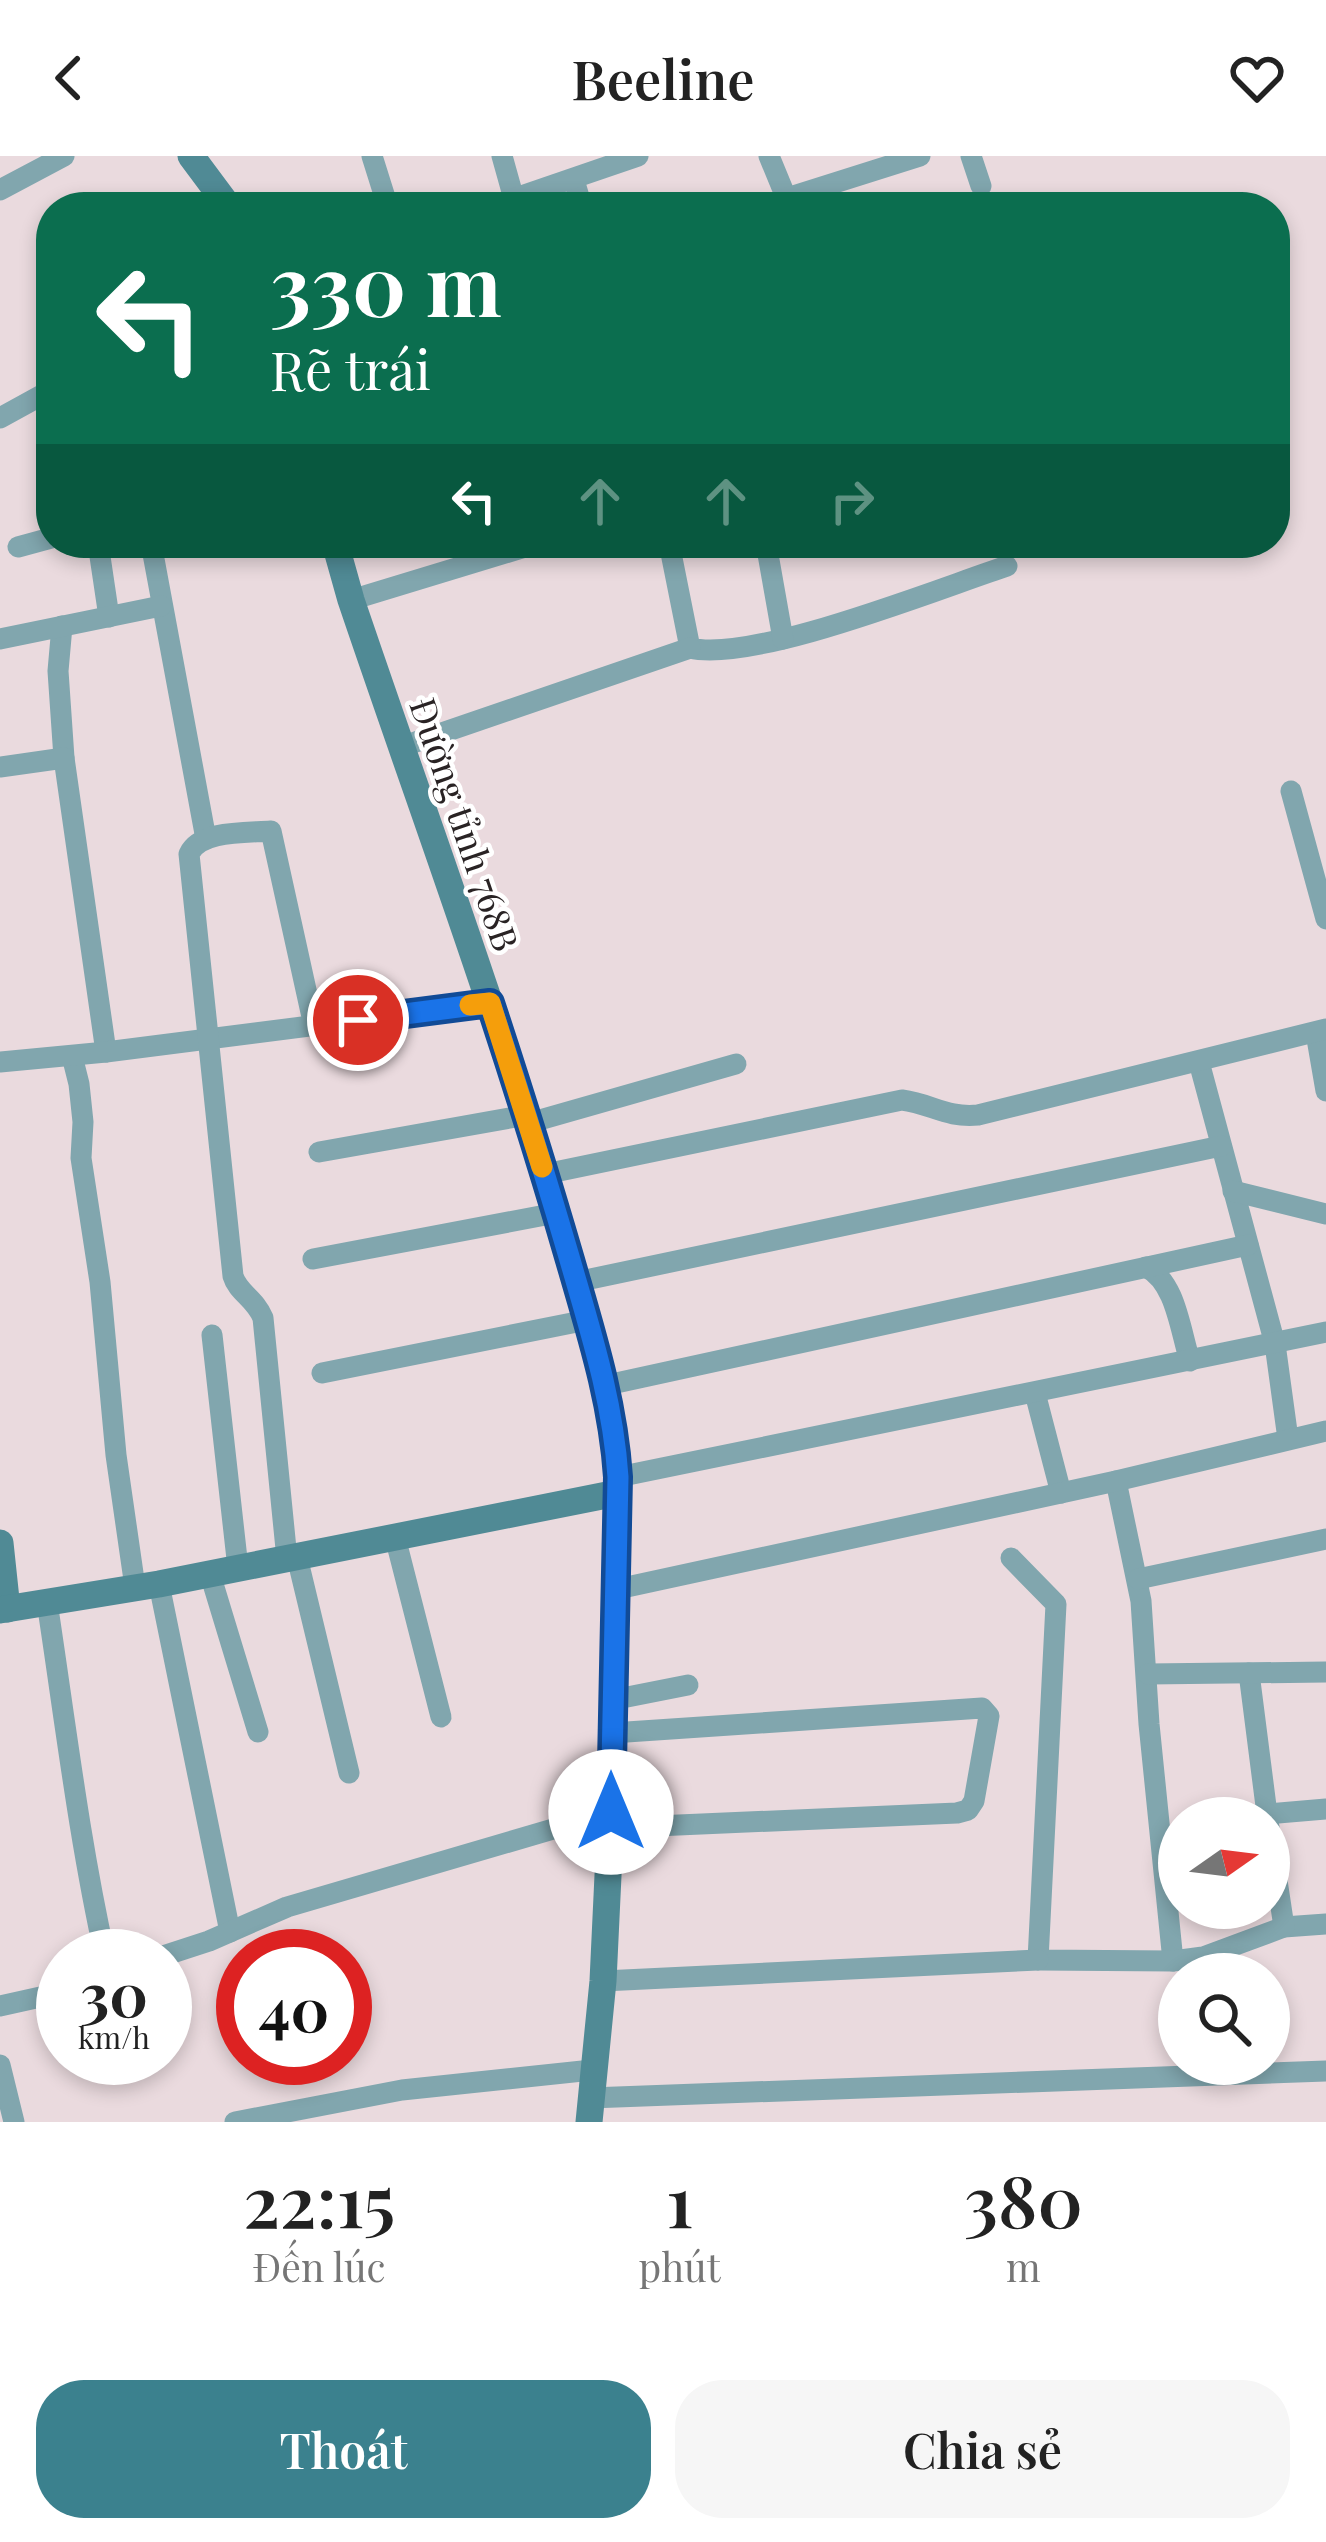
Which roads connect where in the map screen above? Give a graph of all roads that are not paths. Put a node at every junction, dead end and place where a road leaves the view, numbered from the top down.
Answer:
1 (64, 156) edge
2 (191, 156) edge
3 (372, 156) edge
4 (502, 156) edge
5 (769, 156) edge
6 (920, 156) edge
7 (971, 156) edge
8 (628, 158) edge
9 (574, 180) junction
10 (981, 186) dead end
11 (0, 190) edge
12 (218, 192) edge
13 (383, 192) edge
14 (512, 192) edge
15 (536, 192) edge
16 (578, 192) edge
17 (785, 192) edge
18 (817, 192) edge
19 (36, 398) edge
20 (0, 418) edge
21 (36, 542) edge
22 (17, 548) dead end
23 (100, 558) edge
24 (153, 558) edge
25 (339, 558) edge
26 (488, 558) edge
27 (672, 558) edge
28 (769, 558) edge
29 (1007, 566) dead end
30 (351, 600) junction
31 (161, 606) junction
32 (109, 617) junction
33 (62, 626) junction
34 (0, 639) edge
35 (784, 639) junction
36 (690, 647) junction
37 (401, 747) junction
38 (64, 758) junction
39 (0, 767) edge
40 (1292, 791) dead end
41 (206, 839) junction
42 (1326, 919) edge
43 (490, 1003) junction
44 (314, 1026) junction
45 (1321, 1031) edge
46 (211, 1039) junction
47 (106, 1052) junction
48 (72, 1056) junction
49 (0, 1062) edge
50 (1199, 1062) junction
51 (736, 1064) dead end
52 (1326, 1091) edge
53 (528, 1119) junction
54 (1222, 1146) junction
55 (319, 1152) dead end
56 (544, 1174) junction
57 (1233, 1191) junction
58 (556, 1213) junction
59 (1326, 1214) edge
60 (1248, 1245) junction
61 (313, 1259) dead end
62 (1146, 1267) junction
63 (576, 1282) junction
64 (587, 1320) junction
65 (1326, 1332) edge
66 (212, 1335) dead end
67 (1275, 1344) junction
68 (1190, 1361) junction
69 (322, 1373) dead end
70 (607, 1385) junction
71 (1035, 1393) junction
72 (1326, 1431) edge
73 (1288, 1439) junction
74 (1115, 1481) junction
75 (617, 1485) junction
76 (1061, 1493) junction
77 (395, 1538) junction
78 (1326, 1539) edge
79 (0, 1543) edge
80 (292, 1558) junction
81 (1011, 1558) dead end
82 (224, 1571) junction
83 (1138, 1579) junction
84 (147, 1586) junction
85 (613, 1590) junction
86 (47, 1602) junction
87 (4, 1610) edge
88 (1326, 1672) edge
89 (1249, 1673) junction
90 (1148, 1674) junction
91 (688, 1684) dead end
92 (612, 1700) junction
93 (441, 1717) dead end
94 (259, 1732) dead end
95 (612, 1732) junction
96 (349, 1773) dead end
97 (1265, 1797) edge
98 (1326, 1809) edge
99 (1290, 1816) edge
100 (611, 1820) junction
101 (1326, 1924) edge
102 (1290, 1927) edge
103 (98, 1929) edge
104 (230, 1929) edge
105 (235, 1929) edge
106 (1280, 1929) edge
107 (1172, 1953) edge
108 (1214, 1953) edge
109 (1038, 1960) junction
110 (1158, 1961) edge
111 (603, 1981) junction
112 (36, 1998) edge
113 (0, 2006) edge
114 (0, 2065) edge
115 (1326, 2071) edge
116 (590, 2097) edge
117 (14, 2119) edge
118 (235, 2122) edge

1 - 11 street
2 - 12 street
3 - 13 street
4 - 14 street
5 - 17 street
6 - 18 street
7 - 10 street
8 - 9 street
9 - 15 street
9 - 16 street
19 - 20 street
21 - 22 street
23 - 32 street
24 - 31 street
25 - 30 street, Đường tỉnh 768B
26 - 30 street
27 - 36 street
28 - 35 street
29 - 35 street
30 - 37 street, Đường tỉnh 768B
31 - 32 street
31 - 41 street
32 - 33 street
33 - 34 street
33 - 38 street
35 - 36 street
36 - 37 street
37 - 43 street, Đường tỉnh 768B
38 - 39 street
38 - 47 street
40 - 42 street
41 - 44 street
41 - 46 street
43 - 44 street
43 - 53 street, Đường tỉnh 768B
44 - 46 street
45 - 50 street
45 - 52 street
46 - 47 street
46 - 80 street
47 - 48 street
48 - 49 street
48 - 84 street
50 - 54 street
50 - 56 street
51 - 53 street
53 - 55 street
53 - 56 street, Đường tỉnh 768B
54 - 57 street
54 - 63 street
56 - 58 street, Đường tỉnh 768B
57 - 59 street
57 - 60 street
58 - 61 street
58 - 63 street, Đường tỉnh 768B
60 - 62 street
60 - 67 street
62 - 68 street
62 - 70 street
63 - 64 street, Đường tỉnh 768B
64 - 69 street
64 - 70 street, Đường tỉnh 768B
65 - 67 street
66 - 82 street
67 - 68 street
67 - 73 street
68 - 71 street
70 - 75 street, Đường tỉnh 768B
71 - 75 street
71 - 76 street
72 - 73 street
73 - 74 street
74 - 76 street
74 - 83 street
75 - 77 street
75 - 85 street, Đường tỉnh 768B
76 - 85 street
77 - 80 street
77 - 93 street
78 - 83 street
79 - 87 street
80 - 82 street
80 - 96 street
81 - 109 street
82 - 84 street
82 - 94 street
83 - 90 street
84 - 86 street
84 - 104 street
85 - 92 street, Đường tỉnh 768B
86 - 87 street
86 - 103 street
88 - 89 street
89 - 90 street
89 - 97 street
90 - 107 street
91 - 92 street
92 - 95 street, Đường tỉnh 768B
95 - 100 street, Đường tỉnh 768B
95 - 100 street
98 - 99 street
100 - 105 street
100 - 111 street, Đường tỉnh 768B
101 - 102 street
106 - 108 street
109 - 110 street
109 - 111 street
111 - 116 street, Đường tỉnh 768B
112 - 113 street
114 - 117 street
115 - 116 street
116 - 118 street

